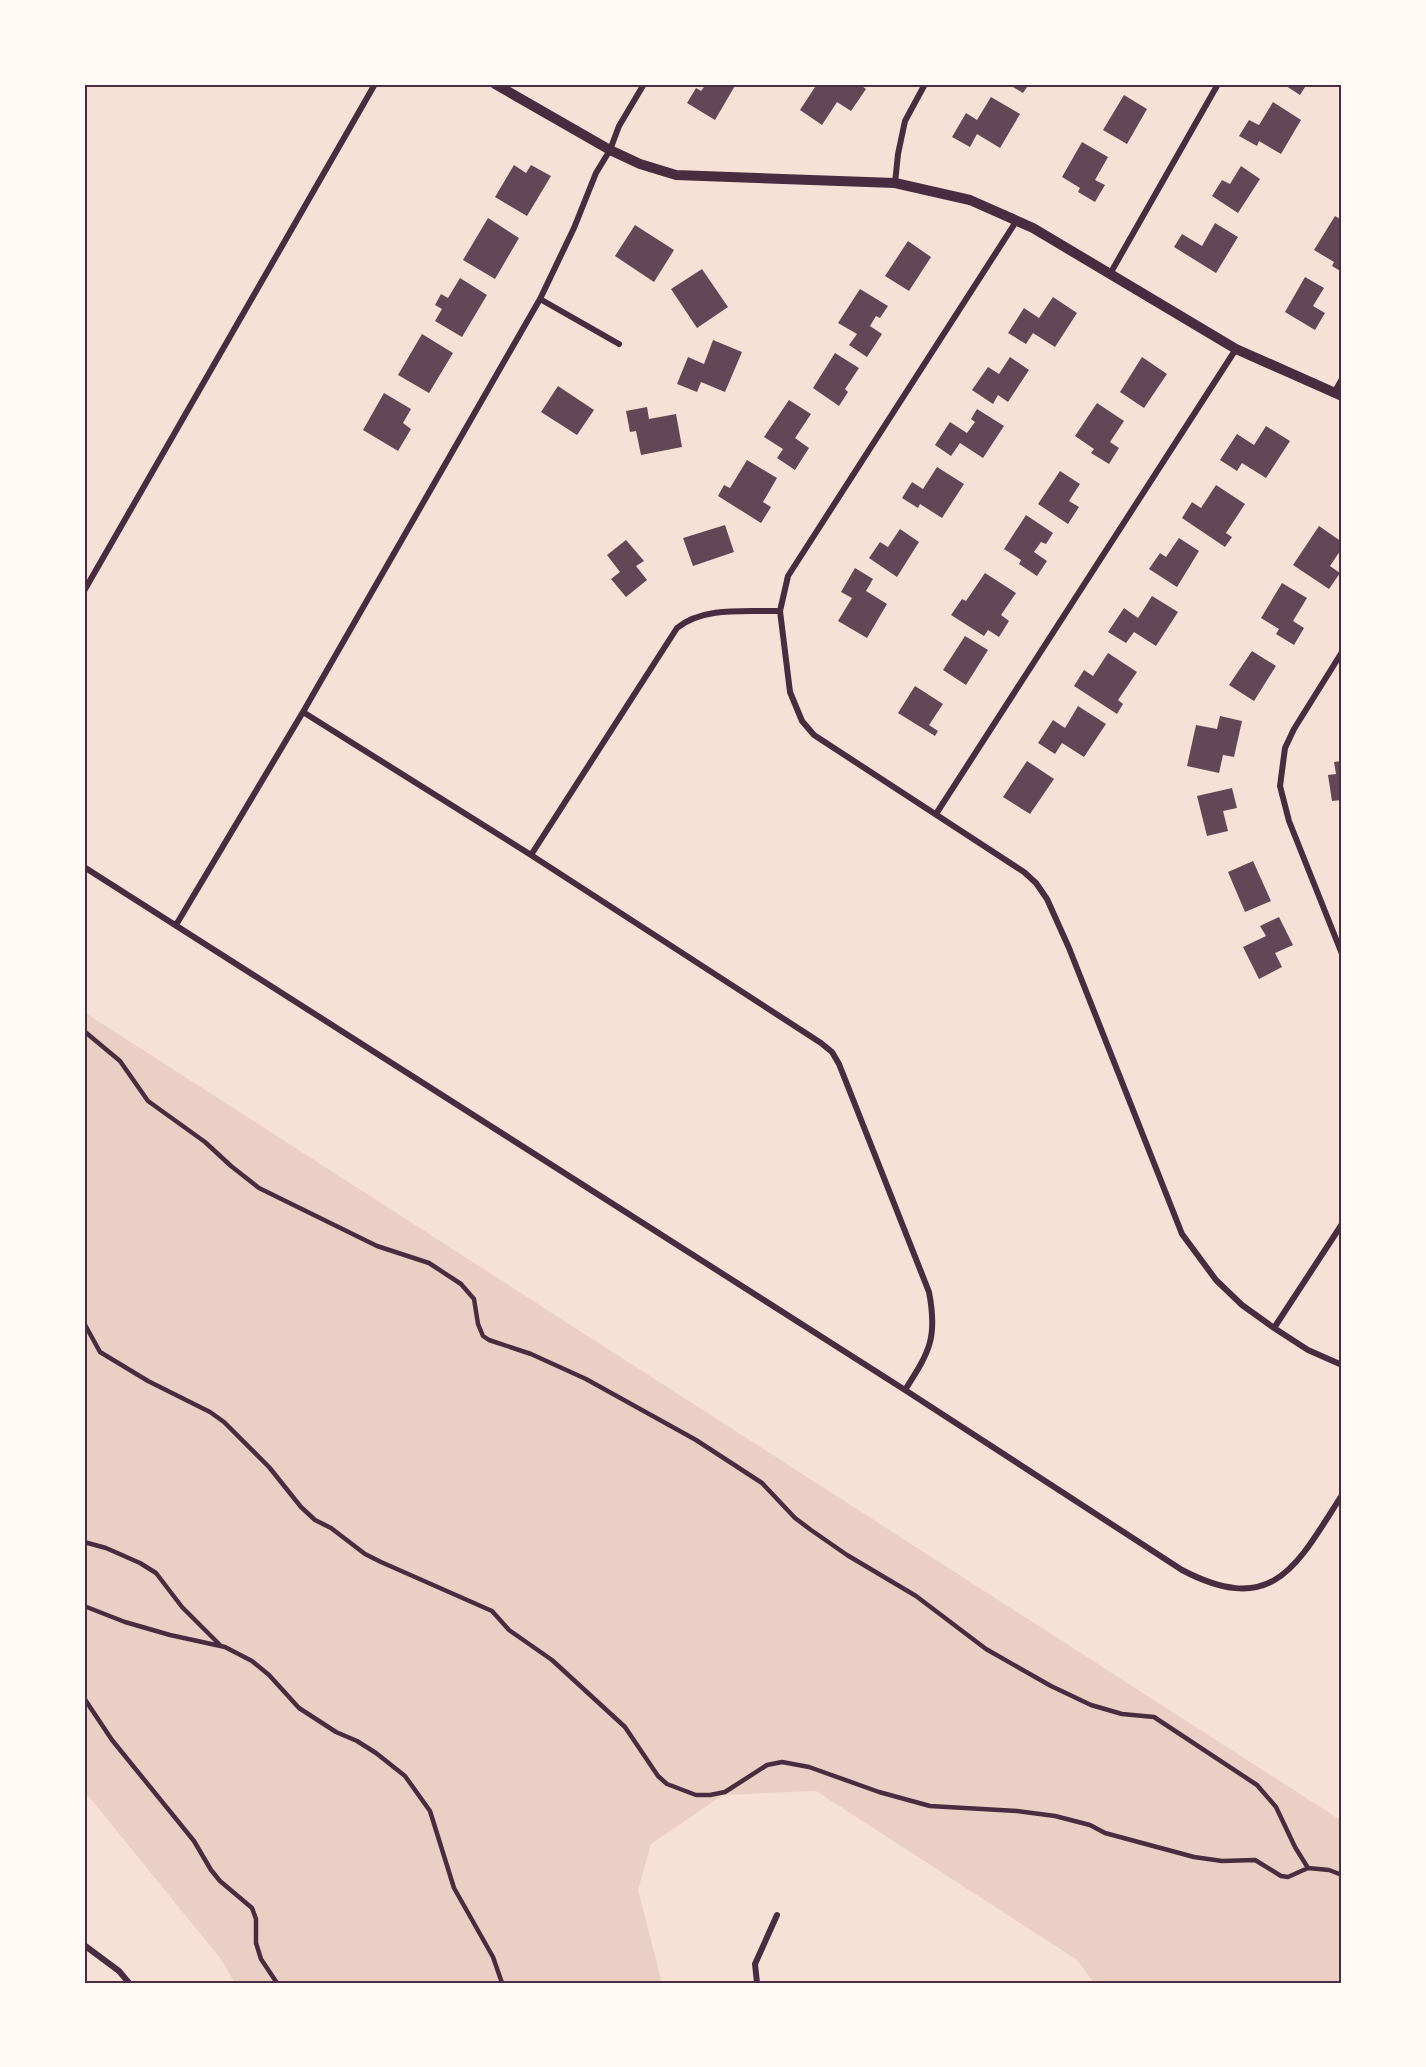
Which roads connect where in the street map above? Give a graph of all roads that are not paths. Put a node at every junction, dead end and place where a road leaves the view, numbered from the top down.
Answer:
1 (375, 84) edge
2 (495, 84) edge
3 (644, 84) edge
4 (925, 84) edge
5 (1218, 84) edge
6 (610, 150) junction
7 (895, 183) junction
8 (1017, 219) junction
9 (1110, 274) junction
10 (540, 299) junction
11 (619, 344) dead end
12 (1236, 349) junction
13 (1342, 379) edge
14 (1338, 395) edge
15 (84, 591) edge
16 (780, 611) junction
17 (1342, 652) edge
18 (303, 712) junction
19 (936, 814) junction
20 (531, 855) junction
21 (84, 867) edge
22 (176, 925) junction
23 (1342, 954) edge
24 (84, 1031) edge
25 (1342, 1224) edge
26 (84, 1323) edge
27 (1274, 1328) junction
28 (1342, 1365) edge
29 (905, 1390) junction
30 (1342, 1495) edge
31 (84, 1542) edge
32 (84, 1606) edge
33 (222, 1646) junction
34 (84, 1698) edge
35 (1308, 1868) junction
36 (1342, 1875) edge
37 (777, 1915) dead end
38 (84, 1945) edge
39 (129, 1983) edge
40 (277, 1983) edge
41 (502, 1983) edge
42 (757, 1983) edge

1 - 15 street
2 - 6 street
3 - 6 street
4 - 7 street
5 - 9 street
6 - 7 street
6 - 10 street
7 - 8 street
8 - 9 street
8 - 16 street
9 - 12 street
10 - 11 street
10 - 18 street
12 - 14 street
12 - 19 street
13 - 14 street
16 - 19 street
16 - 20 street
17 - 23 street
18 - 20 street
18 - 22 street
19 - 27 street
20 - 29 street
21 - 22 street
22 - 29 street
24 - 35 lane
25 - 27 street
26 - 35 lane
27 - 28 street
29 - 30 street
31 - 33 lane
32 - 33 lane
33 - 41 lane
34 - 40 lane
35 - 36 lane
37 - 42 street
38 - 39 street

